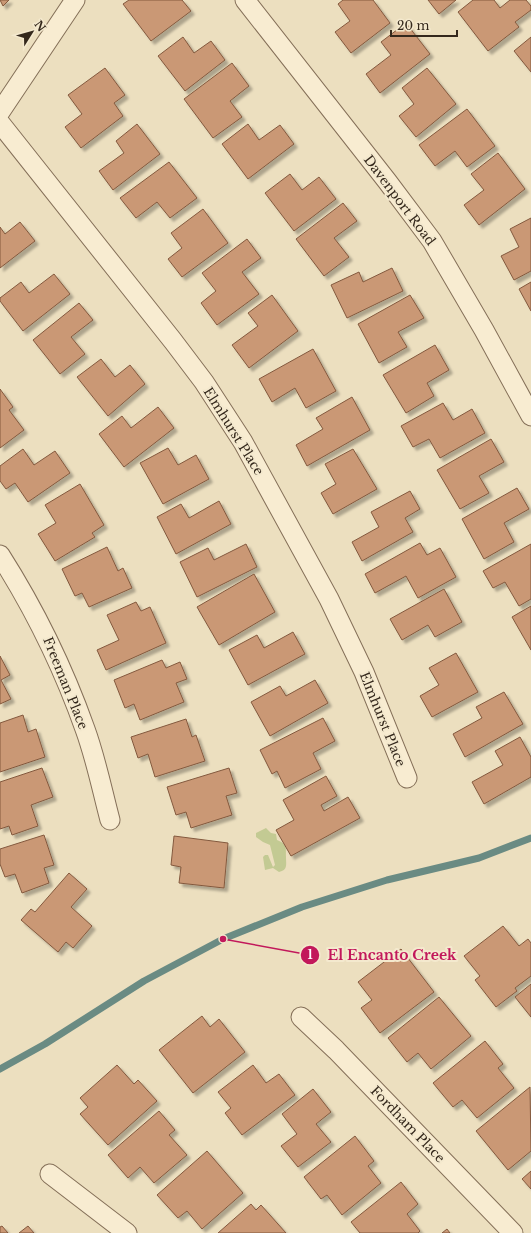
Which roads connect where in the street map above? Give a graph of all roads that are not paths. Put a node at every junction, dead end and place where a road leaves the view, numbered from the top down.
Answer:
1 (75, 0) edge
2 (245, 0) edge
3 (0, 112) edge
4 (0, 122) edge
5 (531, 416) edge
6 (0, 555) edge
7 (407, 778) dead end
8 (110, 820) dead end
9 (301, 1017) dead end
10 (50, 1174) dead end
11 (127, 1233) edge
12 (513, 1233) edge

1 - 3 street
2 - 5 street, Davenport Road
4 - 7 street, Elmhurst Place
6 - 8 street, Freeman Place
9 - 12 street, Fordham Place
10 - 11 street

